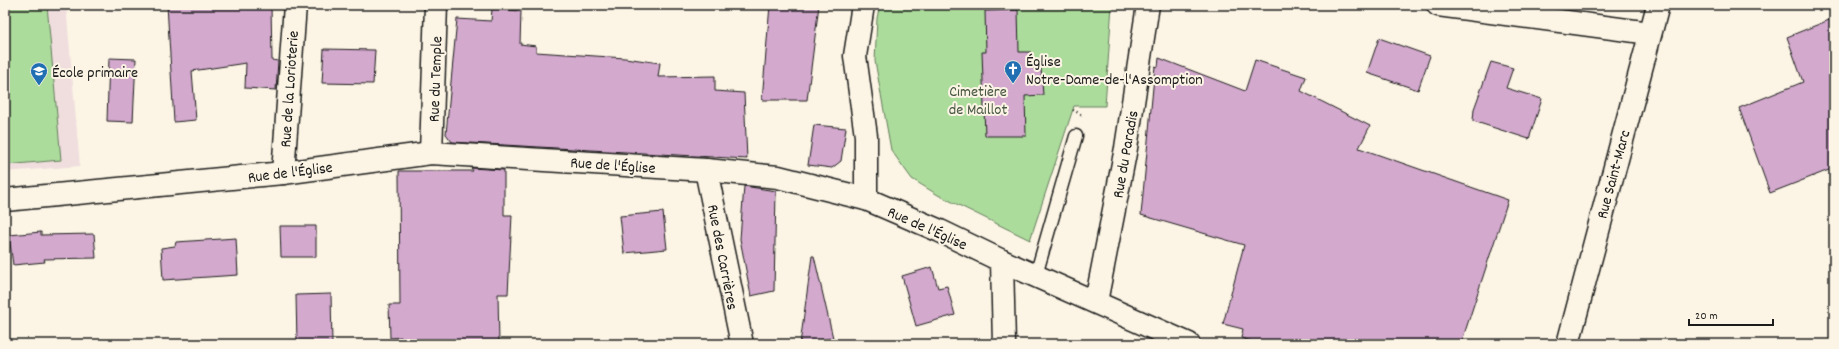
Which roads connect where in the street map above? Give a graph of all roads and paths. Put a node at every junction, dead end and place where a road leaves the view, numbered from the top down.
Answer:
1 (295, 5) edge
2 (436, 5) edge
3 (863, 5) edge
4 (1148, 5) edge
5 (1438, 5) edge
6 (1658, 5) edge
7 (1650, 33) junction
8 (1076, 136) dead end
9 (431, 153) junction
10 (706, 170) junction
11 (282, 173) junction
12 (866, 199) junction
13 (5, 200) edge
14 (1002, 261) junction
15 (1036, 275) junction
16 (1096, 302) junction
17 (742, 344) edge
18 (1004, 344) edge
19 (1189, 344) edge
20 (1568, 344) edge

1 - 11 street, Rue de la Lorioterie
2 - 9 street, Rue du Temple
3 - 12 street
4 - 16 street, Rue du Paradis
5 - 7 street
6 - 7 street, Rue Saint-Marc
7 - 20 street, Rue Saint-Marc
8 - 15 lane
9 - 10 street, Rue de l'Église
9 - 11 street, Rue de l'Église
10 - 12 street, Rue de l'Église
10 - 17 street, Rue des Carrières
11 - 13 street, Rue de l'Église
12 - 14 street, Rue de l'Église
14 - 15 street, Rue de l'Église
14 - 18 street
15 - 16 street, Rue de l'Église
16 - 19 street, Rue de l'Église

